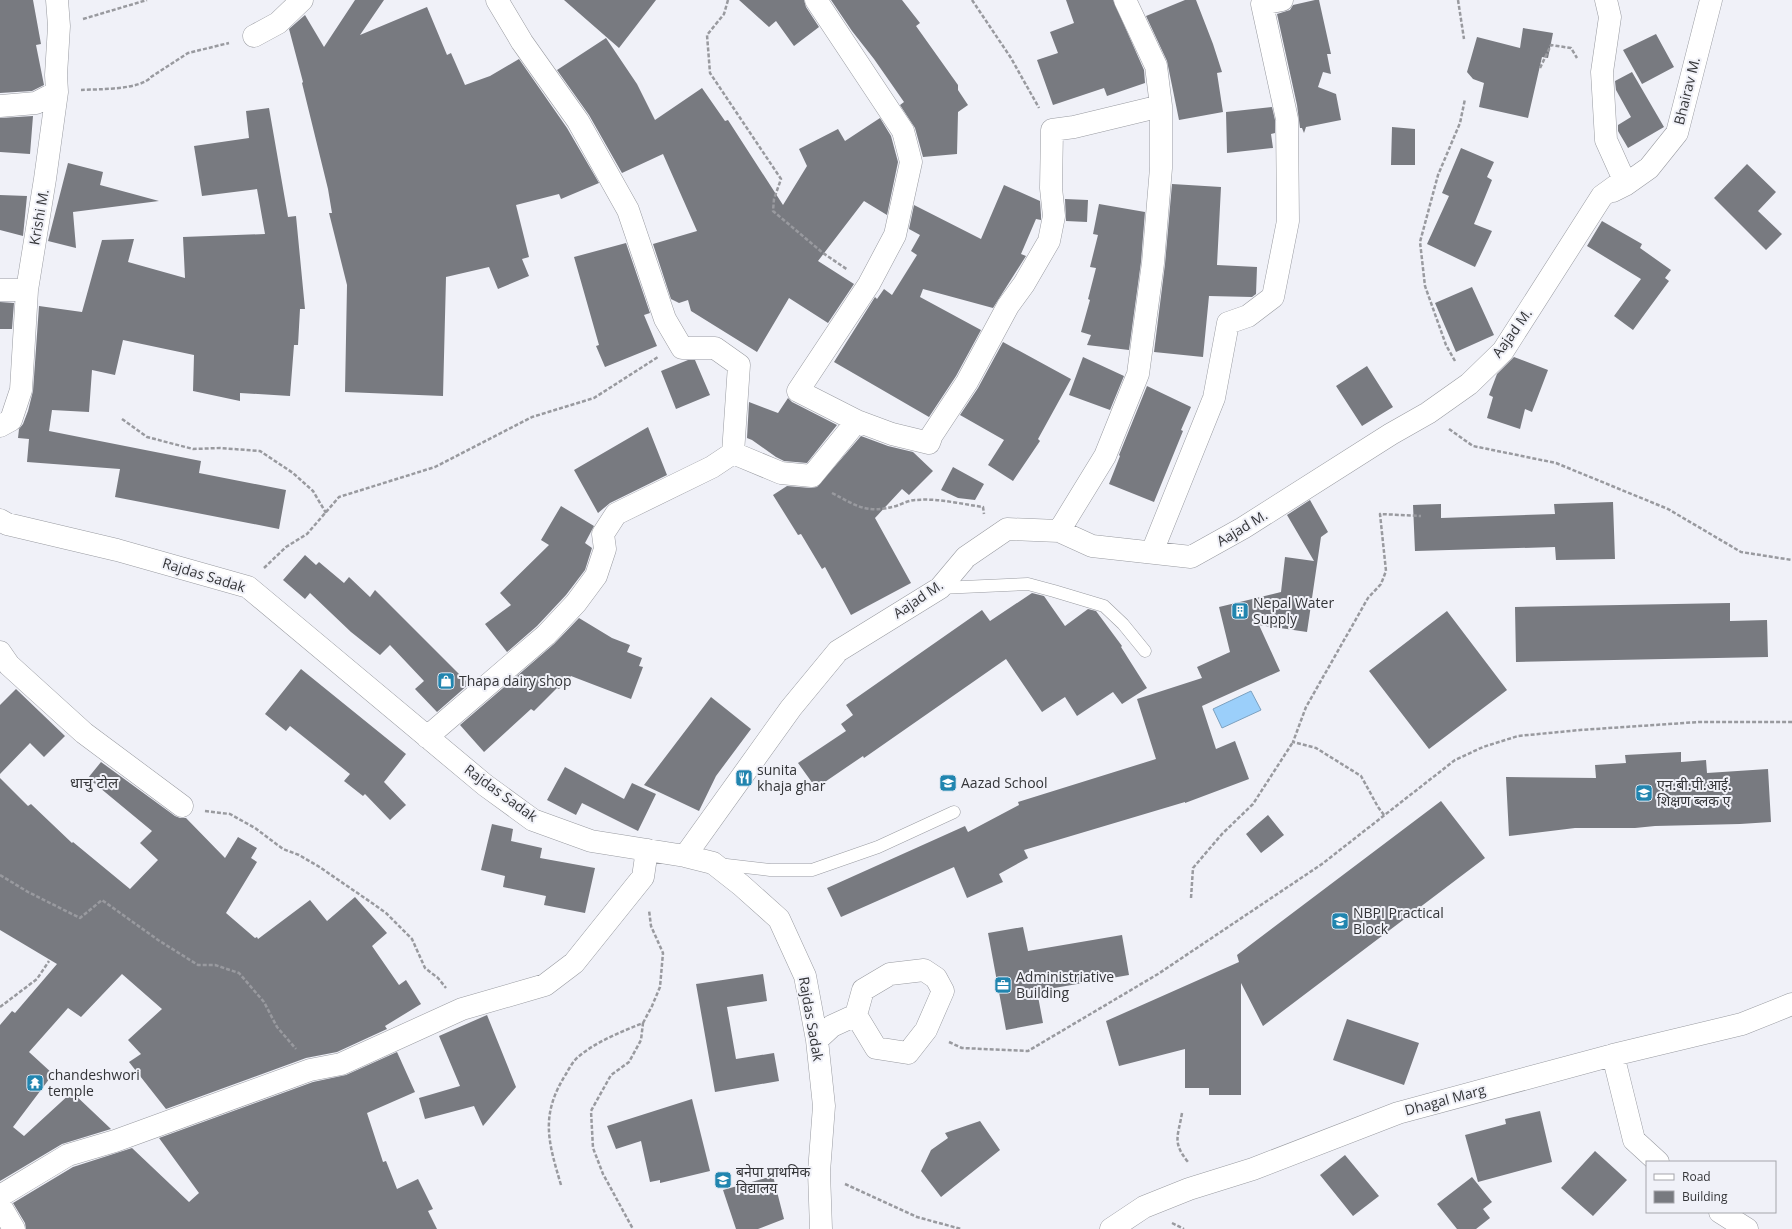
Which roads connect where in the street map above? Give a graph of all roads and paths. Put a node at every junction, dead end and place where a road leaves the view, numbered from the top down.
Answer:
1 (57, 0) edge
2 (147, 0) edge
3 (302, 0) edge
4 (497, 0) edge
5 (728, 0) edge
6 (816, 0) edge
7 (972, 0) edge
8 (1125, 0) edge
9 (1282, 0) edge
10 (1458, 0) edge
11 (1606, 0) edge
12 (1711, 0) edge
13 (59, 26) junction
14 (254, 36) joint
15 (1464, 39) dead end
16 (1540, 68) dead end
17 (1602, 72) junction
18 (57, 92) junction
19 (1465, 99) dead end
20 (0, 106) edge
21 (1161, 106) junction
22 (1052, 130) junction
23 (1602, 196) junction
24 (869, 284) junction
25 (0, 290) edge
26 (27, 290) junction
27 (682, 348) junction
28 (1469, 384) junction
29 (1428, 413) junction
30 (122, 419) dead end
31 (857, 421) junction
32 (0, 426) edge
33 (733, 453) junction
34 (812, 476) junction
35 (326, 513) junction
36 (1421, 516) dead end
37 (2, 528) edge
38 (1059, 531) junction
39 (992, 539) junction
40 (1152, 552) junction
41 (1792, 560) edge
42 (248, 587) junction
43 (940, 588) junction
44 (1145, 651) dead end
45 (0, 652) edge
46 (1792, 722) edge
47 (427, 736) junction
48 (1293, 742) junction
49 (182, 806) joint
50 (954, 812) dead end
51 (1384, 815) junction
52 (646, 850) junction
53 (685, 856) junction
54 (713, 863) junction
55 (0, 875) edge
56 (643, 877) junction
57 (1191, 898) dead end
58 (49, 961) dead end
59 (1792, 1004) edge
60 (0, 1007) edge
61 (462, 1009) junction
62 (856, 1015) junction
63 (643, 1023) junction
64 (926, 1030) junction
65 (817, 1040) junction
66 (1613, 1055) junction
67 (310, 1070) junction
68 (1182, 1113) dead end
69 (1657, 1161) edge
70 (819, 1172) junction
71 (561, 1184) dead end
72 (1189, 1189) junction
73 (0, 1196) edge
74 (0, 1205) edge
75 (1722, 1213) edge
76 (14, 1229) edge
77 (633, 1229) edge
78 (822, 1229) edge
79 (961, 1229) edge
80 (1111, 1229) edge
81 (1746, 1229) edge

1 - 13 street, Krishi M.
2 - 13 path
3 - 14 street
4 - 27 street
5 - 24 path
6 - 24 street
7 - 22 path
8 - 21 street
9 - 40 street
10 - 15 path
11 - 17 street, Aajad M.
12 - 23 street, Bhairav M.
13 - 18 street, Krishi M.
14 - 18 path
16 - 17 path
17 - 23 street, Aajad M.
18 - 20 street
18 - 26 street, Krishi M.
19 - 28 path
21 - 22 street
21 - 38 street
22 - 31 street
23 - 28 street, Aajad M.
24 - 31 street
25 - 26 street
26 - 32 street, Krishi M.
27 - 33 street
27 - 35 path
28 - 29 street, Aajad M.
29 - 40 street, Aajad M.
29 - 41 path
30 - 35 path
31 - 34 street
33 - 34 street
33 - 47 street
34 - 39 path
35 - 42 path
36 - 48 path
37 - 42 street, Rajdas Sadak
38 - 39 street, Aajad M.
38 - 40 street, Aajad M.
39 - 43 street, Aajad M.
42 - 47 street, Rajdas Sadak
43 - 44 lane
43 - 53 street, Aajad M.
45 - 49 street
46 - 51 path
47 - 52 street, Rajdas Sadak
48 - 51 path
48 - 57 path
49 - 61 path
50 - 54 lane
51 - 64 path
52 - 53 street, Rajdas Sadak
52 - 56 street
53 - 54 street, Rajdas Sadak
54 - 65 street, Rajdas Sadak
55 - 67 path
56 - 61 street
56 - 63 path
58 - 60 path
59 - 66 street, Dhagal Marg
61 - 67 street
62 - 64 street
62 - 64 street
62 - 65 street
63 - 71 path
63 - 77 path
65 - 70 street, Rajdas Sadak
66 - 69 street
66 - 72 street, Dhagal Marg
67 - 73 street
68 - 72 path
70 - 78 street, Rajdas Sadak
70 - 79 path
72 - 80 street, Dhagal Marg
74 - 76 street
75 - 81 street

